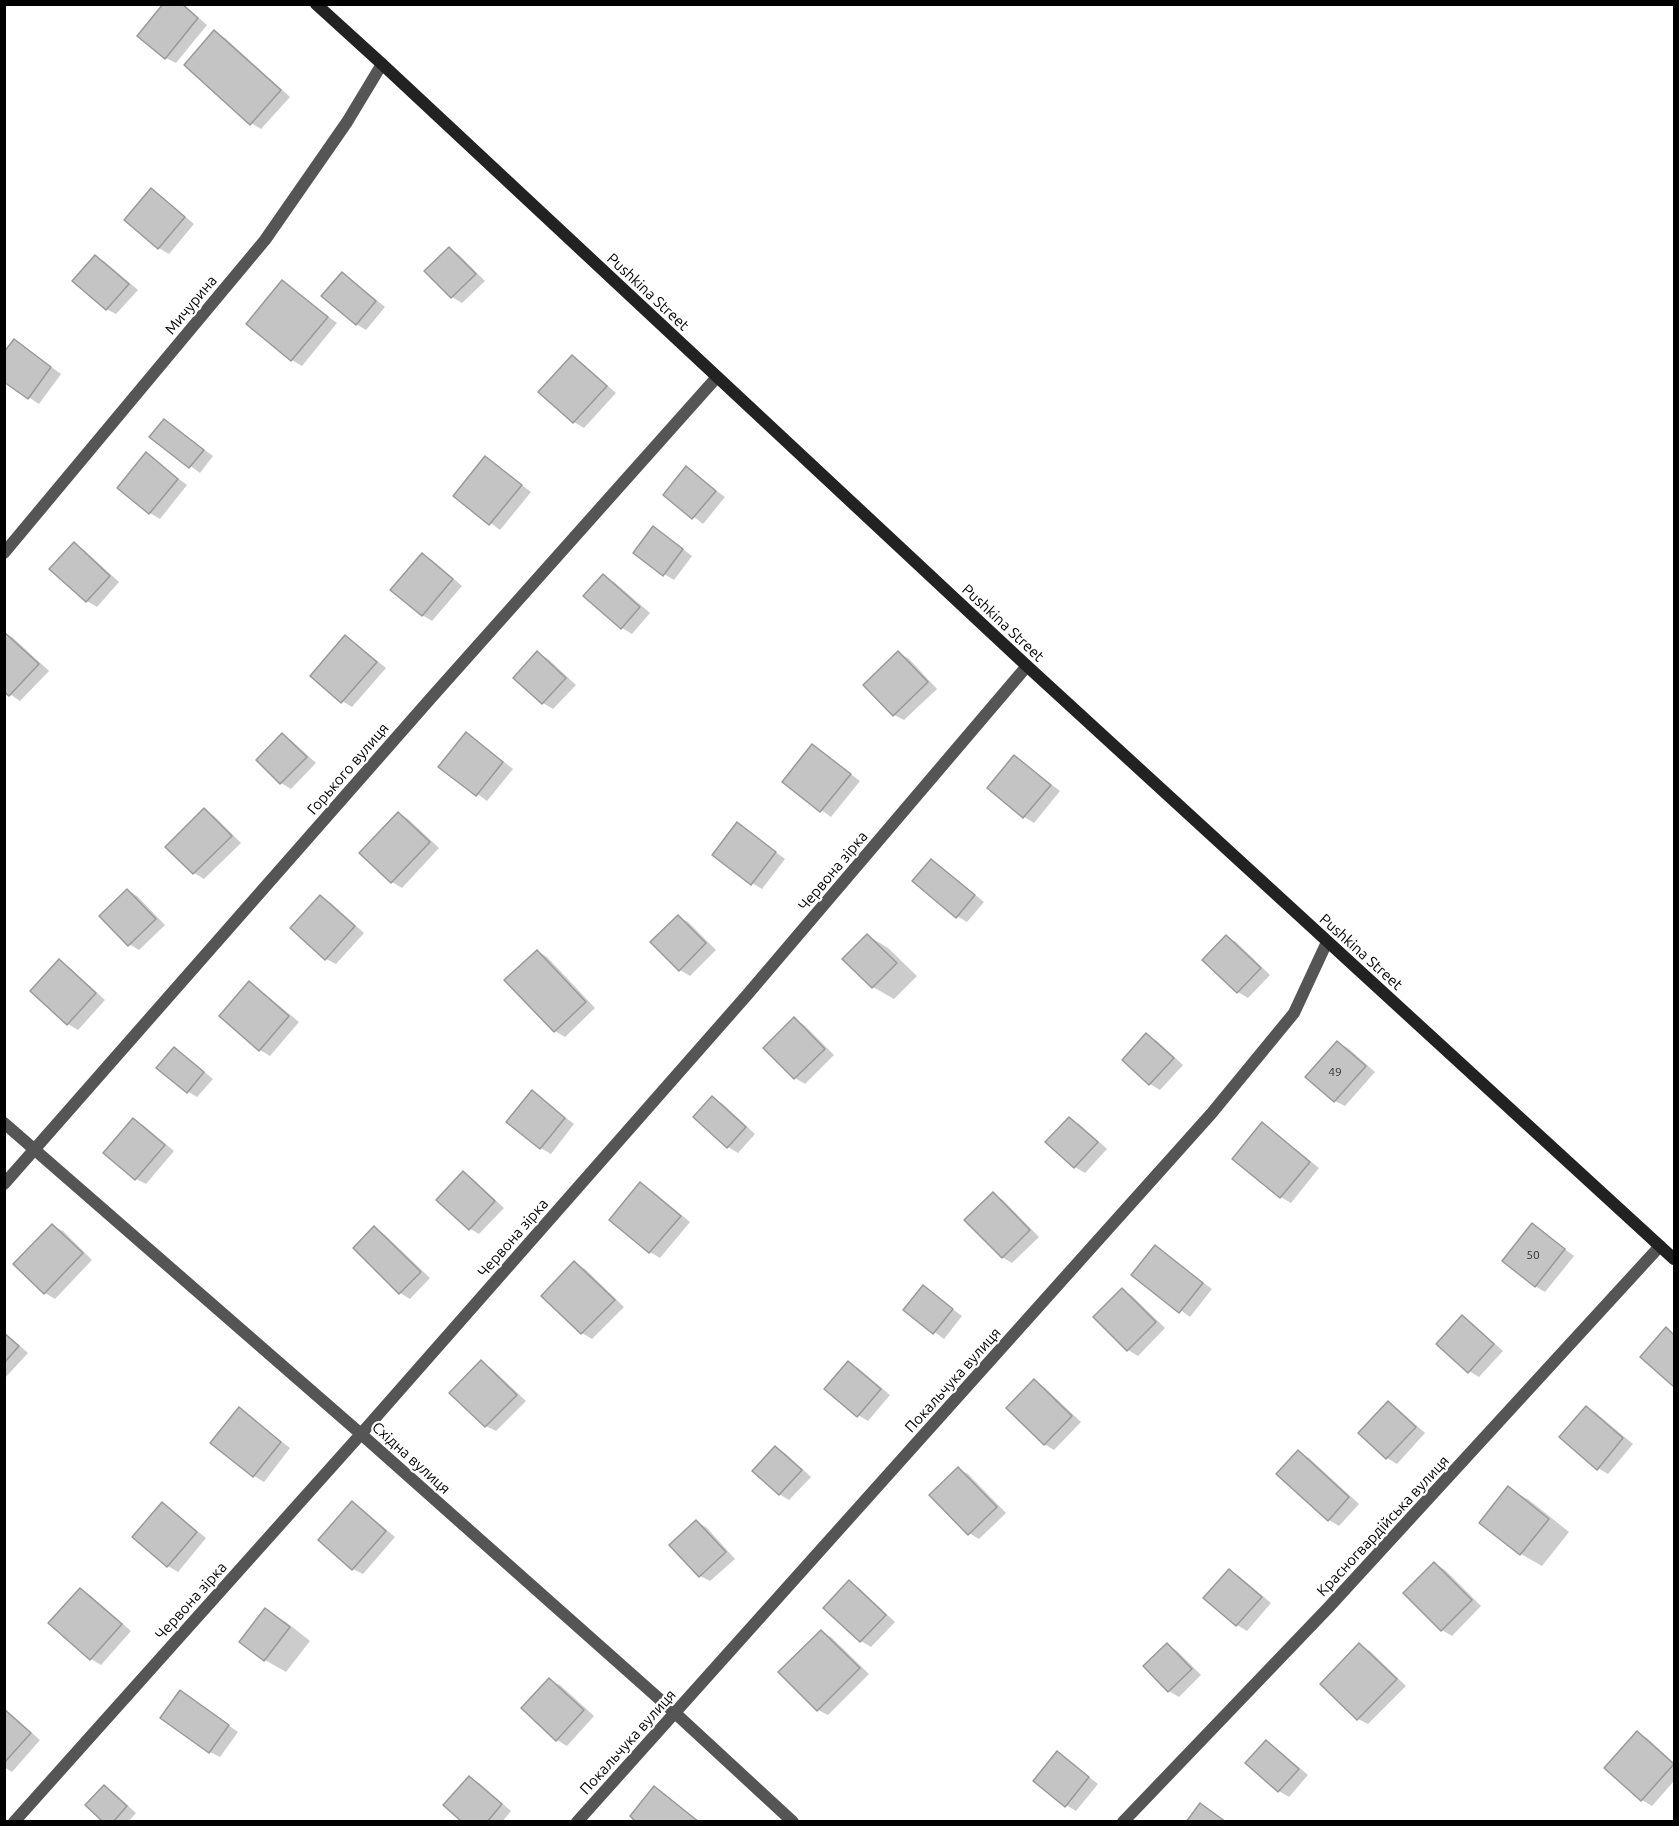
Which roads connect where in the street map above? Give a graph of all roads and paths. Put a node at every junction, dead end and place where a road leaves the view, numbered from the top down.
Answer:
1 (316, 4) edge
2 (382, 63) junction
3 (717, 376) junction
4 (4, 553) edge
5 (1027, 666) junction
6 (1327, 942) junction
7 (4, 1123) edge
8 (33, 1150) junction
9 (4, 1184) edge
10 (1660, 1246) junction
11 (1674, 1259) edge
12 (361, 1434) junction
13 (674, 1712) junction
14 (14, 1821) edge
15 (577, 1821) edge
16 (793, 1821) edge
17 (1123, 1821) edge

1 - 2 main road, Pushkina Street
2 - 3 main road, Pushkina Street
2 - 4 street, Мичурина
3 - 5 main road, Pushkina Street
3 - 8 street, Горького вулиця
5 - 6 main road, Pushkina Street
5 - 12 street, Червона зірка
6 - 10 main road, Pushkina Street
6 - 13 street, Покальчука вулиця
7 - 8 street, Східна вулиця
8 - 9 street, Горького вулиця
8 - 12 street, Східна вулиця
10 - 11 main road, Pushkina Street
10 - 17 street, Красногвардійська вулиця
12 - 13 street, Східна вулиця
12 - 14 street, Червона зірка
13 - 15 street, Покальчука вулиця
13 - 16 street, Східна вулиця

